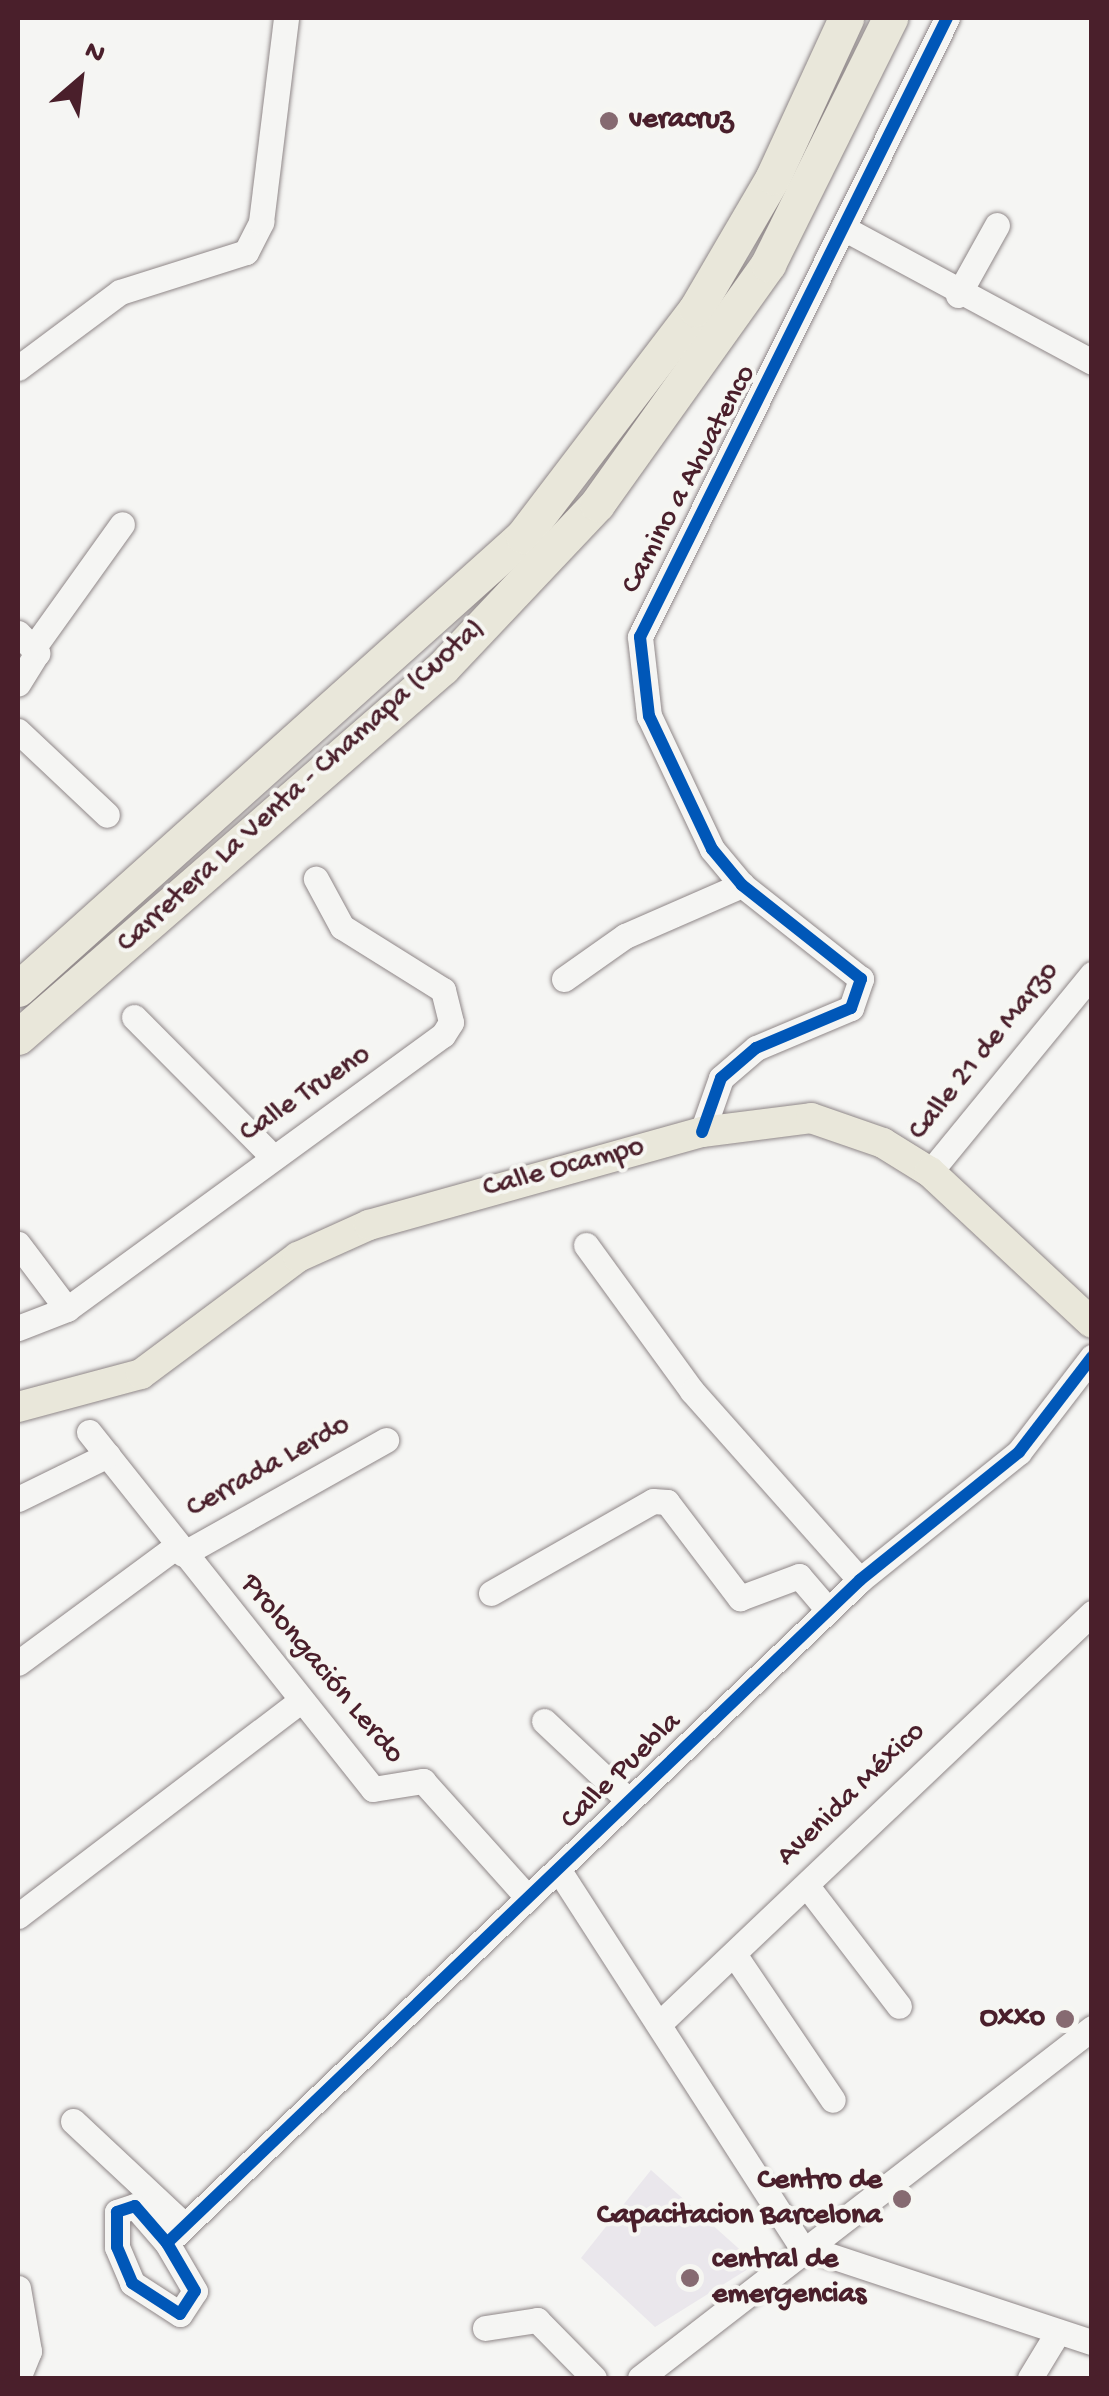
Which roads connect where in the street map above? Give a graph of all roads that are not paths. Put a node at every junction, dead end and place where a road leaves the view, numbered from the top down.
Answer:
1 (286, 18) edge
2 (846, 18) edge
3 (890, 18) edge
4 (947, 18) edge
5 (997, 224) dead end
6 (847, 230) junction
7 (958, 295) junction
8 (26, 343) edge
9 (1092, 362) edge
10 (18, 368) edge
11 (122, 524) dead end
12 (26, 640) edge
13 (18, 684) edge
14 (18, 732) edge
15 (108, 816) dead end
16 (316, 879) dead end
17 (742, 885) junction
18 (1092, 974) edge
19 (564, 979) dead end
20 (18, 989) edge
21 (134, 1017) dead end
22 (18, 1037) edge
23 (702, 1132) junction
24 (272, 1156) junction
25 (930, 1172) junction
26 (18, 1244) edge
27 (586, 1245) dead end
28 (67, 1309) junction
29 (1092, 1323) edge
30 (18, 1328) edge
31 (1092, 1357) edge
32 (18, 1407) edge
33 (89, 1432) dead end
34 (386, 1440) dead end
35 (108, 1455) junction
36 (18, 1500) edge
37 (180, 1549) junction
38 (860, 1580) junction
39 (490, 1593) dead end
40 (828, 1610) junction
41 (1092, 1613) edge
42 (18, 1663) edge
43 (299, 1702) junction
44 (544, 1721) dead end
45 (628, 1800) junction
46 (558, 1869) junction
47 (806, 1886) junction
48 (527, 1897) junction
49 (18, 1916) edge
50 (734, 1954) junction
51 (900, 2006) dead end
52 (659, 2024) junction
53 (1092, 2028) edge
54 (833, 2100) dead end
55 (72, 2121) dead end
56 (802, 2246) junction
57 (18, 2288) edge
58 (486, 2328) dead end
59 (1058, 2332) junction
60 (1092, 2342) edge
61 (18, 2378) edge
62 (594, 2378) edge
63 (640, 2378) edge
64 (1030, 2378) edge

1 - 8 street
2 - 20 highway, Carretera La Venta - Chamapa (Cuota)
3 - 22 highway, Carretera La Venta - Chamapa (Cuota)
4 - 6 street, Camino a Ahuatenco
5 - 7 street
6 - 7 street
6 - 17 street, Camino a Ahuatenco
7 - 9 street
8 - 10 street
11 - 12 street
12 - 13 street
14 - 15 street
16 - 24 street, Calle Trueno
17 - 19 street
17 - 23 street, Camino a Ahuatenco
18 - 25 street, Calle 21 de Marzo
21 - 24 street
23 - 25 main road, Calle Ocampo
23 - 32 main road, Calle Ocampo
24 - 28 street, Calle Trueno
25 - 29 main road, Calle Ocampo
26 - 28 street
27 - 38 street
28 - 30 street, Calle Trueno
31 - 38 street, Calle Puebla
33 - 35 street, Prolongación Lerdo
34 - 37 street, Cerrada Lerdo
35 - 36 street
35 - 37 street, Prolongación Lerdo
37 - 42 street, Cerrada Lerdo
37 - 43 street, Prolongación Lerdo
38 - 40 street, Calle Puebla
39 - 40 street
40 - 45 street, Calle Puebla
41 - 47 street, Avenida México
43 - 48 street, Prolongación Lerdo
43 - 49 street
44 - 45 street
45 - 46 street, Calle Puebla
46 - 48 street, Calle Puebla
46 - 52 street
47 - 50 street, Avenida México
47 - 51 street
48 - 55 street, Calle Puebla
50 - 52 street, Avenida México
50 - 54 street
52 - 56 street
53 - 56 street
56 - 59 street
56 - 63 street
57 - 61 street
58 - 62 street
59 - 60 street
59 - 64 street

